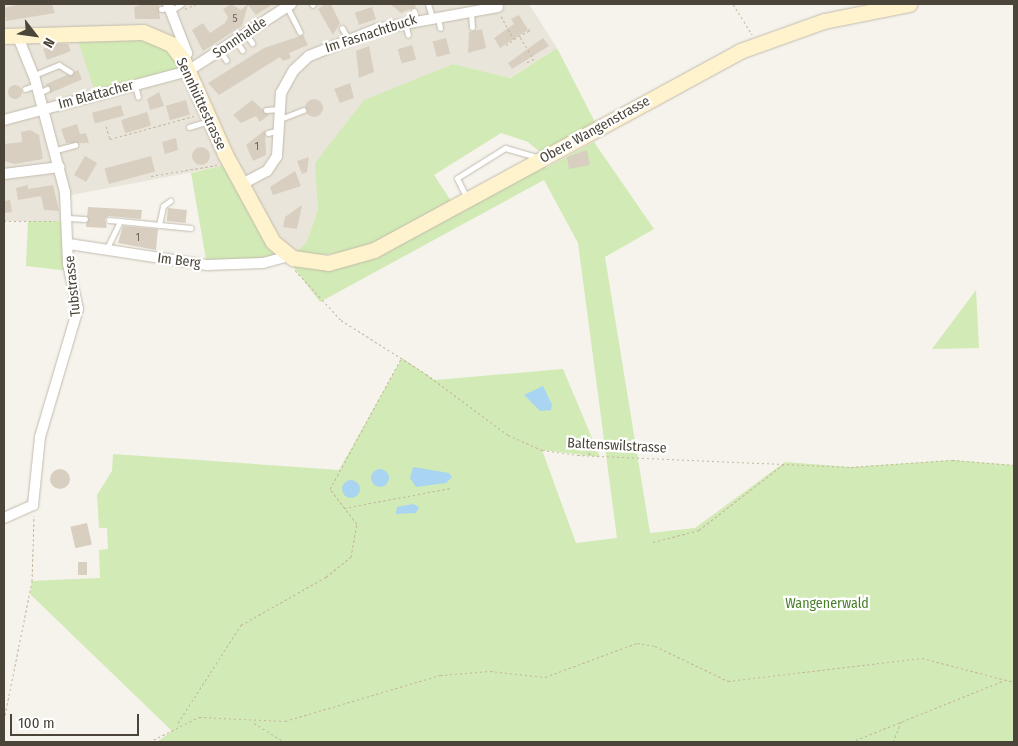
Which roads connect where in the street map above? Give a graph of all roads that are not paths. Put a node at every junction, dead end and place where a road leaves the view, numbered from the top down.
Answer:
1 (181, 4) edge
2 (428, 4) edge
3 (909, 4) edge
4 (289, 5) edge
5 (167, 8) edge
6 (500, 10) road end
7 (470, 13) junction
8 (435, 16) junction
9 (412, 18) junction
10 (472, 27) dead end
11 (342, 28) dead end
12 (440, 28) dead end
13 (300, 32) dead end
14 (408, 35) dead end
15 (11, 36) edge
16 (239, 36) junction
17 (348, 39) junction
18 (252, 43) dead end
19 (242, 50) dead end
20 (186, 65) junction
21 (70, 72) dead end
22 (135, 84) junction
23 (39, 85) junction
24 (24, 89) dead end
25 (138, 97) dead end
26 (43, 110) junction
27 (266, 110) dead end
28 (303, 110) dead end
29 (206, 117) junction
30 (279, 119) junction
31 (4, 120) edge
32 (189, 127) dead end
33 (268, 133) dead end
34 (75, 145) dead end
35 (56, 150) junction
36 (542, 159) junction
37 (60, 167) junction
38 (4, 174) edge
39 (244, 184) junction
40 (468, 200) junction
41 (170, 201) dead end
42 (85, 219) dead end
43 (68, 220) junction
44 (109, 220) dead end
45 (120, 221) junction
46 (159, 225) junction
47 (191, 228) dead end
48 (69, 244) junction
49 (106, 251) junction
50 (289, 256) junction
51 (4, 518) edge

1 - 5 lane
2 - 8 lane
3 - 36 street, Obere Wangenstrasse
4 - 13 lane
4 - 16 street, Sonnhalde
5 - 20 street
6 - 7 street, Im Fasnachtbuck
7 - 8 street, Im Fasnachtbuck
7 - 10 lane
8 - 9 street, Im Fasnachtbuck
8 - 12 lane
9 - 14 lane
9 - 17 street, Im Fasnachtbuck
11 - 17 lane
15 - 20 street, Sennhüttestrasse
15 - 23 street, Tubstrasse
16 - 18 lane
16 - 19 lane
16 - 20 street, Sonnhalde
17 - 30 street, Im Fasnachtbuck
20 - 22 street, Im Blattacher
20 - 29 street, Sennhüttestrasse
21 - 23 lane
22 - 25 lane
22 - 26 street, Im Blattacher
23 - 24 lane
23 - 26 street, Tubstrasse
26 - 31 street, Im Blattacher
26 - 35 street, Tubstrasse
27 - 30 lane
28 - 30 lane
29 - 32 lane
29 - 39 street, Sennhüttestrasse
30 - 33 lane
30 - 39 street, Im Fasnachtbuck
34 - 35 lane
35 - 37 street, Tubstrasse
36 - 40 street, Obere Wangenstrasse
36 - 40 lane
37 - 38 street
37 - 43 street, Tubstrasse
39 - 50 street, Sennhüttestrasse
40 - 50 street, Obere Wangenstrasse
41 - 46 lane
42 - 43 lane
43 - 48 street, Tubstrasse
44 - 45 lane
45 - 46 lane
45 - 49 lane
46 - 47 lane
48 - 49 street, Im Berg
48 - 51 street, Tubstrasse
49 - 50 street, Im Berg

